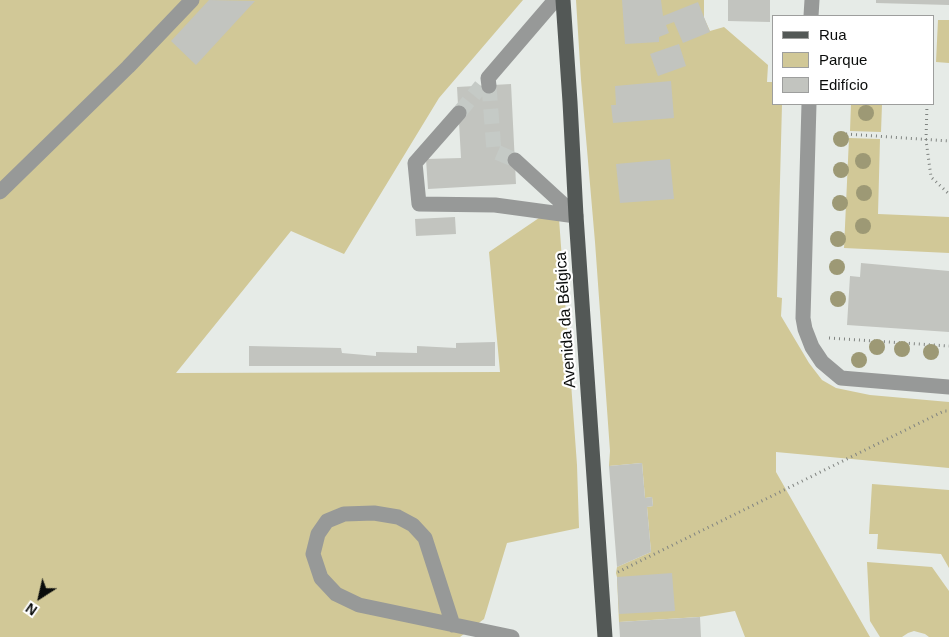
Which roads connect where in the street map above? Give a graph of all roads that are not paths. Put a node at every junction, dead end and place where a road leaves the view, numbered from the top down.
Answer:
1 (192, 0) edge
2 (555, 0) edge
3 (564, 0) edge
4 (812, 0) edge
5 (811, 15) edge
6 (486, 83) tunnel mouth
7 (809, 105) edge
8 (459, 113) tunnel mouth
9 (515, 160) tunnel mouth
10 (0, 192) edge
11 (576, 216) junction
12 (949, 387) edge
13 (453, 624) junction
14 (512, 637) edge
15 (604, 637) edge

1 - 10 street
2 - 6 street
3 - 11 main road, Avenida da Bélgica
4 - 5 street
7 - 12 street
8 - 11 street
9 - 11 street
11 - 15 main road, Avenida da Bélgica
13 - 13 street
13 - 14 street

